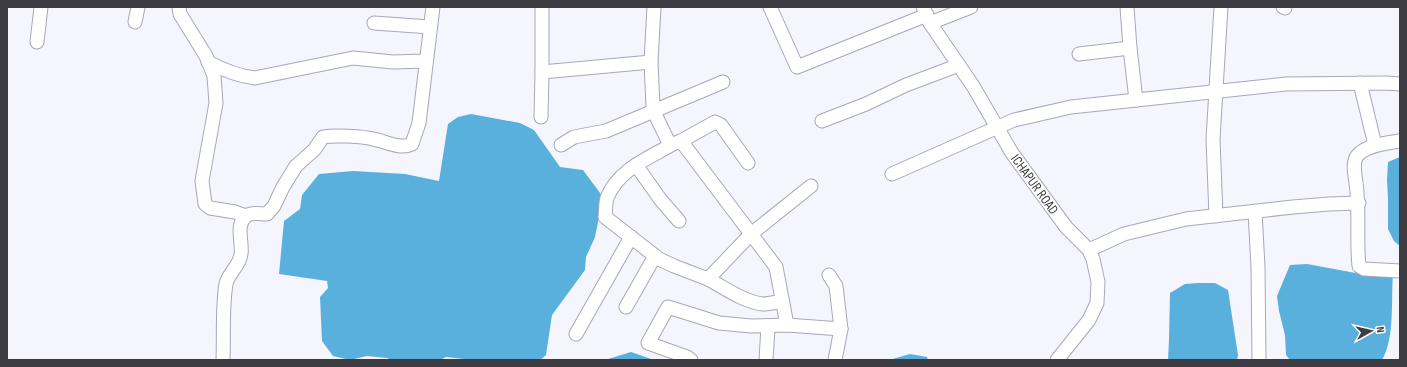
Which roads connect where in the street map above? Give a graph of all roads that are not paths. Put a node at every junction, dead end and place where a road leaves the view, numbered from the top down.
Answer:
1 (41, 7) edge
2 (138, 7) edge
3 (180, 7) edge
4 (432, 7) edge
5 (542, 7) edge
6 (654, 7) edge
7 (770, 7) edge
8 (971, 7) edge
9 (1127, 7) edge
10 (1221, 7) edge
11 (927, 15) edge
12 (135, 22) dead end
13 (374, 23) dead end
14 (430, 27) junction
15 (37, 42) dead end
16 (1130, 48) junction
17 (1079, 54) dead end
18 (426, 61) junction
19 (208, 62) junction
20 (650, 62) junction
21 (959, 65) junction
22 (542, 72) junction
23 (723, 82) dead end
24 (1360, 83) junction
25 (1400, 84) edge
26 (1216, 91) junction
27 (1136, 100) junction
28 (654, 112) junction
29 (541, 117) dead end
30 (822, 121) dead end
31 (998, 128) junction
32 (1400, 141) edge
33 (676, 143) junction
34 (562, 145) dead end
35 (1375, 145) junction
36 (748, 162) dead end
37 (636, 165) junction
38 (892, 174) dead end
39 (811, 186) dead end
40 (1359, 203) junction
41 (1255, 212) junction
42 (246, 216) junction
43 (1216, 216) junction
44 (679, 221) dead end
45 (752, 234) junction
46 (631, 237) junction
47 (1090, 250) junction
48 (655, 256) junction
49 (1400, 271) edge
50 (829, 275) dead end
51 (708, 279) junction
52 (782, 301) junction
53 (626, 307) dead end
54 (787, 325) junction
55 (768, 326) junction
56 (841, 329) junction
57 (576, 334) dead end
58 (223, 360) edge
59 (691, 360) edge
60 (766, 360) edge
61 (836, 360) edge
62 (1057, 360) edge
63 (1259, 360) edge

1 - 15 street
2 - 12 street
3 - 19 street
4 - 14 street
5 - 22 street
6 - 20 street
7 - 11 street
8 - 11 street
9 - 16 street
10 - 26 street
11 - 21 street, ICHAPUR ROAD
13 - 14 street
14 - 18 street
16 - 17 street
16 - 27 street
18 - 19 street
18 - 42 street
19 - 42 street
20 - 22 street
20 - 28 street
21 - 30 street
21 - 31 street, ICHAPUR ROAD
22 - 29 street
23 - 28 street
24 - 25 street
24 - 26 street
24 - 35 street
26 - 27 street
26 - 43 street
27 - 31 street
28 - 33 street
28 - 34 street
31 - 38 street
31 - 47 street, ICHAPUR ROAD
32 - 35 street
33 - 36 street
33 - 37 street
33 - 45 street
35 - 40 street
37 - 44 street
37 - 46 street
39 - 45 street
40 - 41 street
40 - 49 street
41 - 43 street
41 - 63 street
42 - 58 street
43 - 47 street
45 - 51 street
45 - 52 street
46 - 48 street
46 - 57 street
47 - 62 street, ICHAPUR ROAD
48 - 51 street
48 - 53 street
50 - 56 street
51 - 52 street
52 - 54 street
54 - 55 street
54 - 56 street
55 - 59 street
55 - 60 street
56 - 61 street

